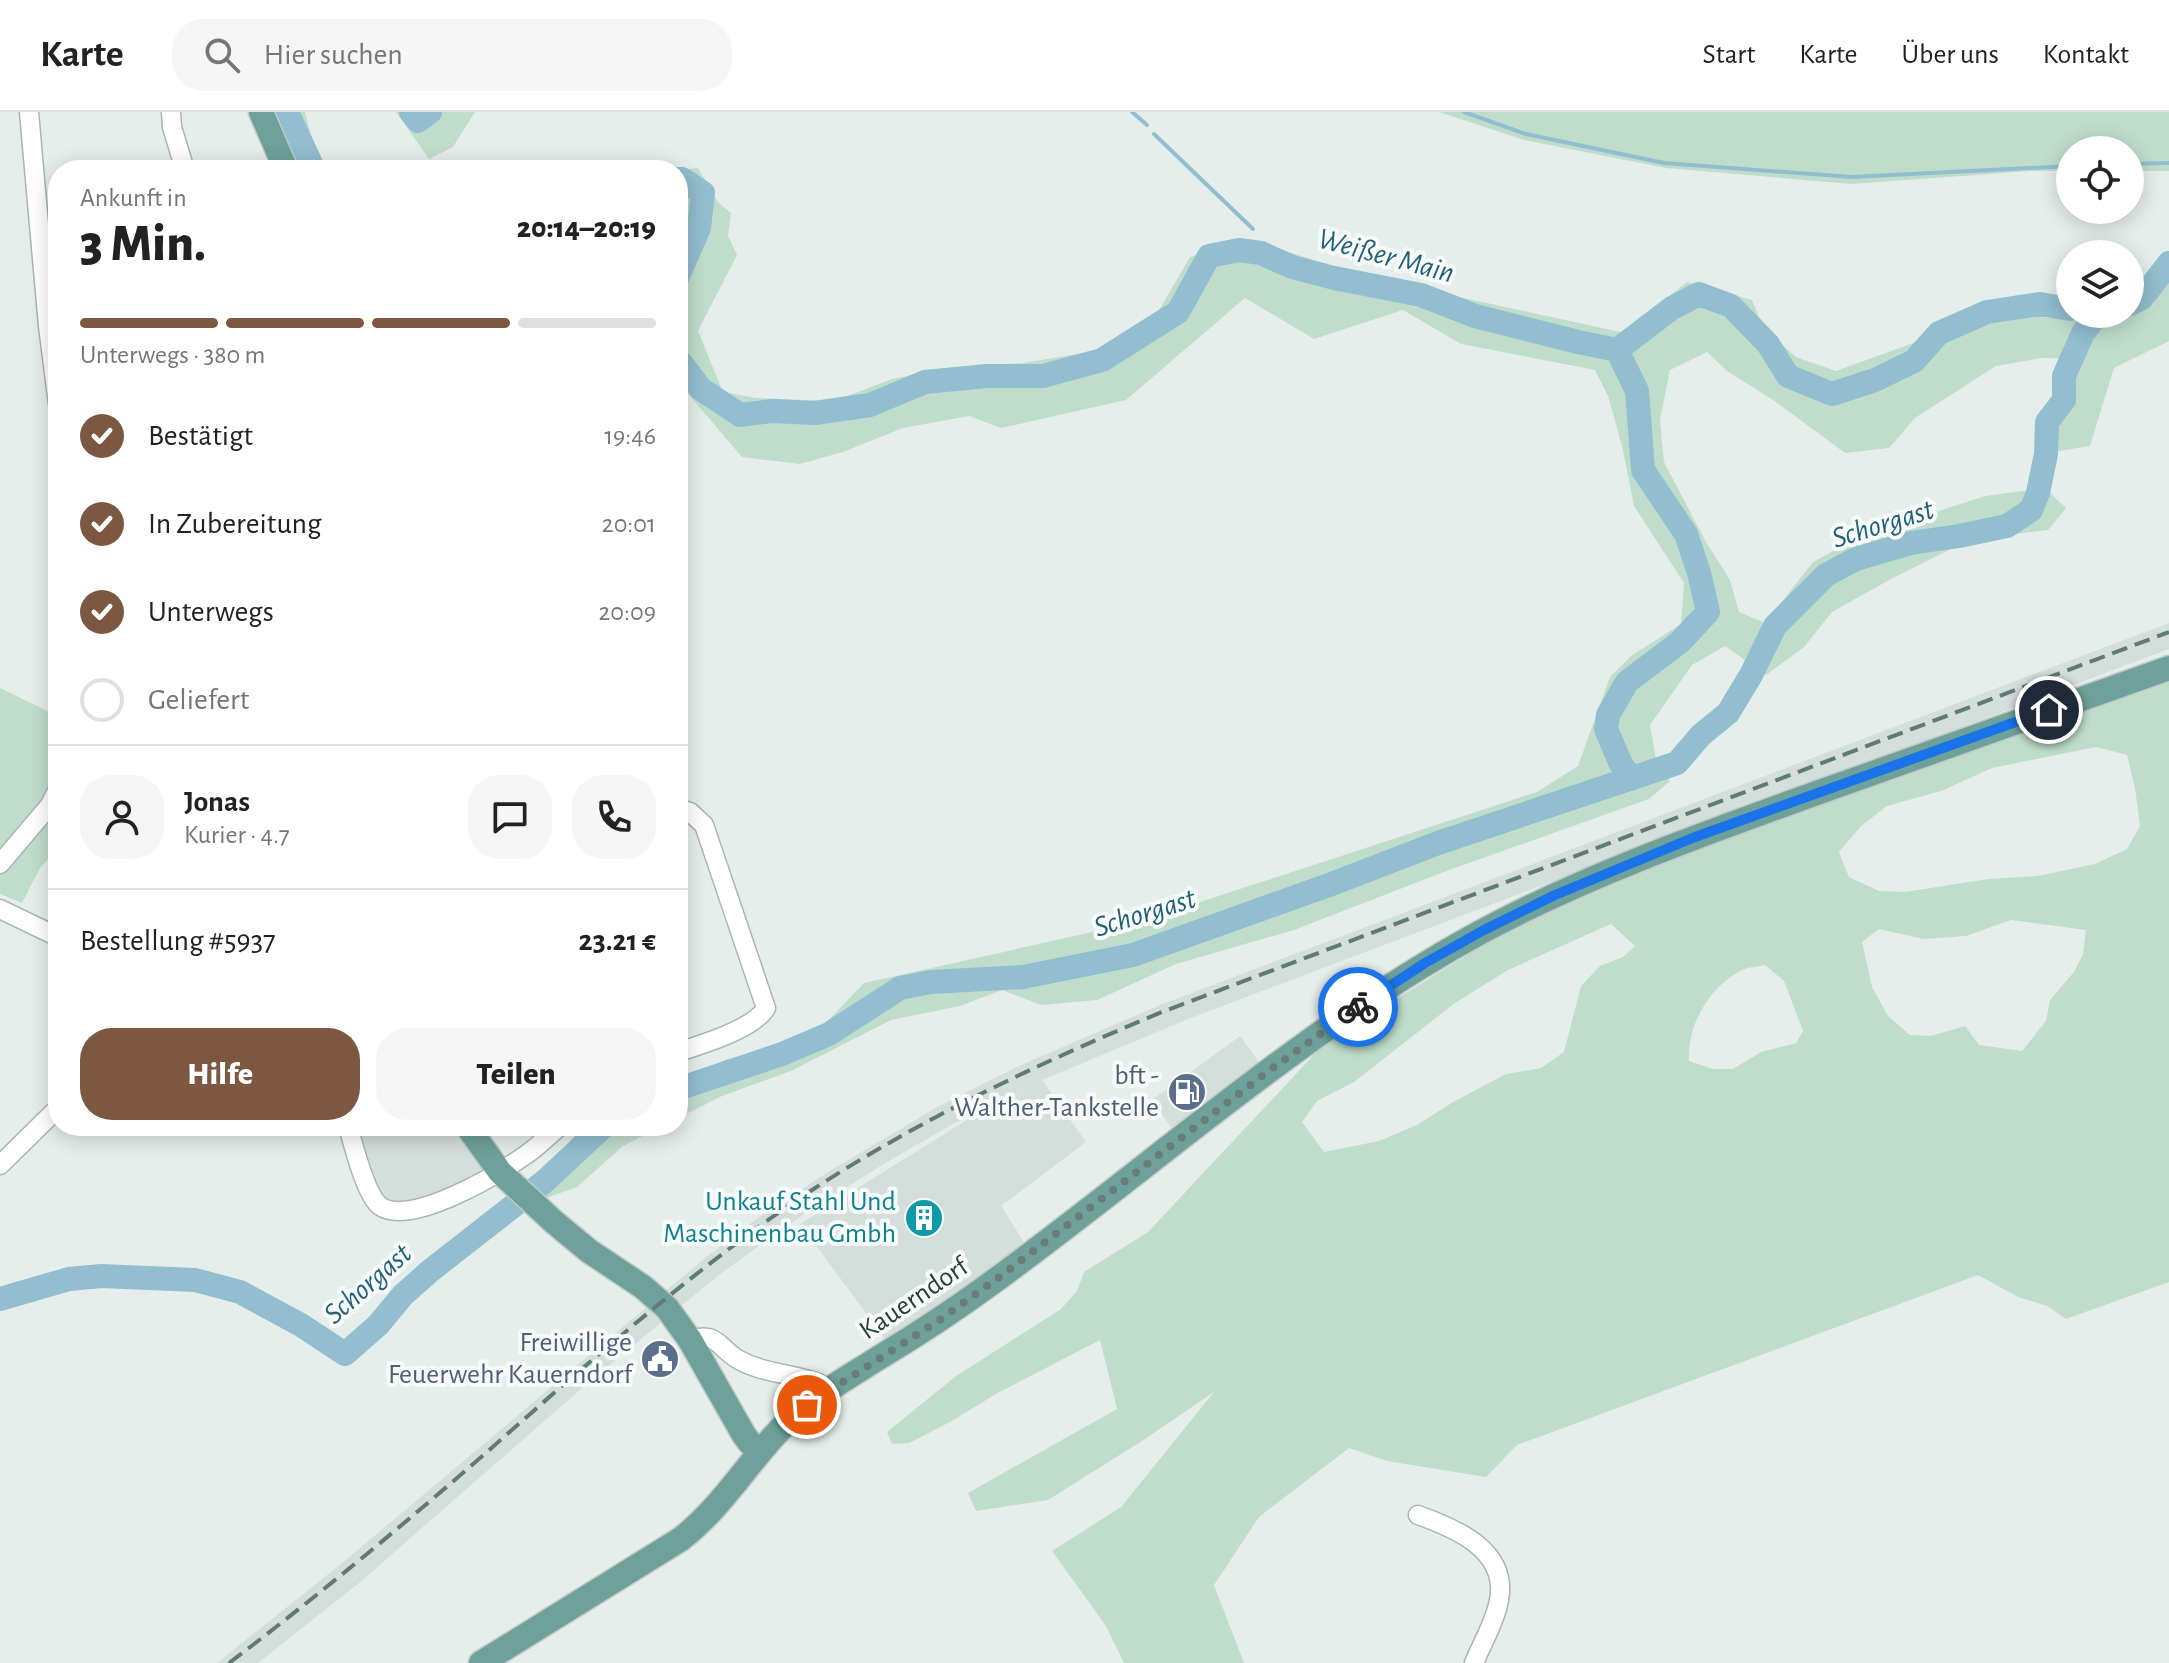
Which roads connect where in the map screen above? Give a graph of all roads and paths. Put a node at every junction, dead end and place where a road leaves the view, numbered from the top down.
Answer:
1 (29, 112) edge
2 (171, 112) edge
3 (261, 112) edge
4 (182, 160) edge
5 (282, 160) edge
6 (48, 326) edge
7 (2169, 668) edge
8 (48, 807) edge
9 (688, 811) edge
10 (0, 864) edge
11 (0, 909) edge
12 (48, 932) edge
13 (688, 1049) edge
14 (48, 1118) edge
15 (350, 1136) edge
16 (475, 1136) edge
17 (548, 1136) edge
18 (0, 1165) edge
19 (507, 1178) junction
20 (690, 1340) junction
21 (825, 1392) junction
22 (760, 1450) junction
23 (1418, 1515) dead end
24 (481, 1663) edge
25 (1474, 1663) edge

1 - 6 street
2 - 4 street
3 - 5 main road
7 - 21 main road, Kauerndorf
8 - 10 street
9 - 13 street
11 - 12 street
14 - 18 street
15 - 19 street
16 - 19 main road
17 - 19 street
19 - 20 main road
20 - 21 street
20 - 22 main road
21 - 22 main road, Kauerndorf
22 - 24 main road, Kauerndorf
23 - 25 street

